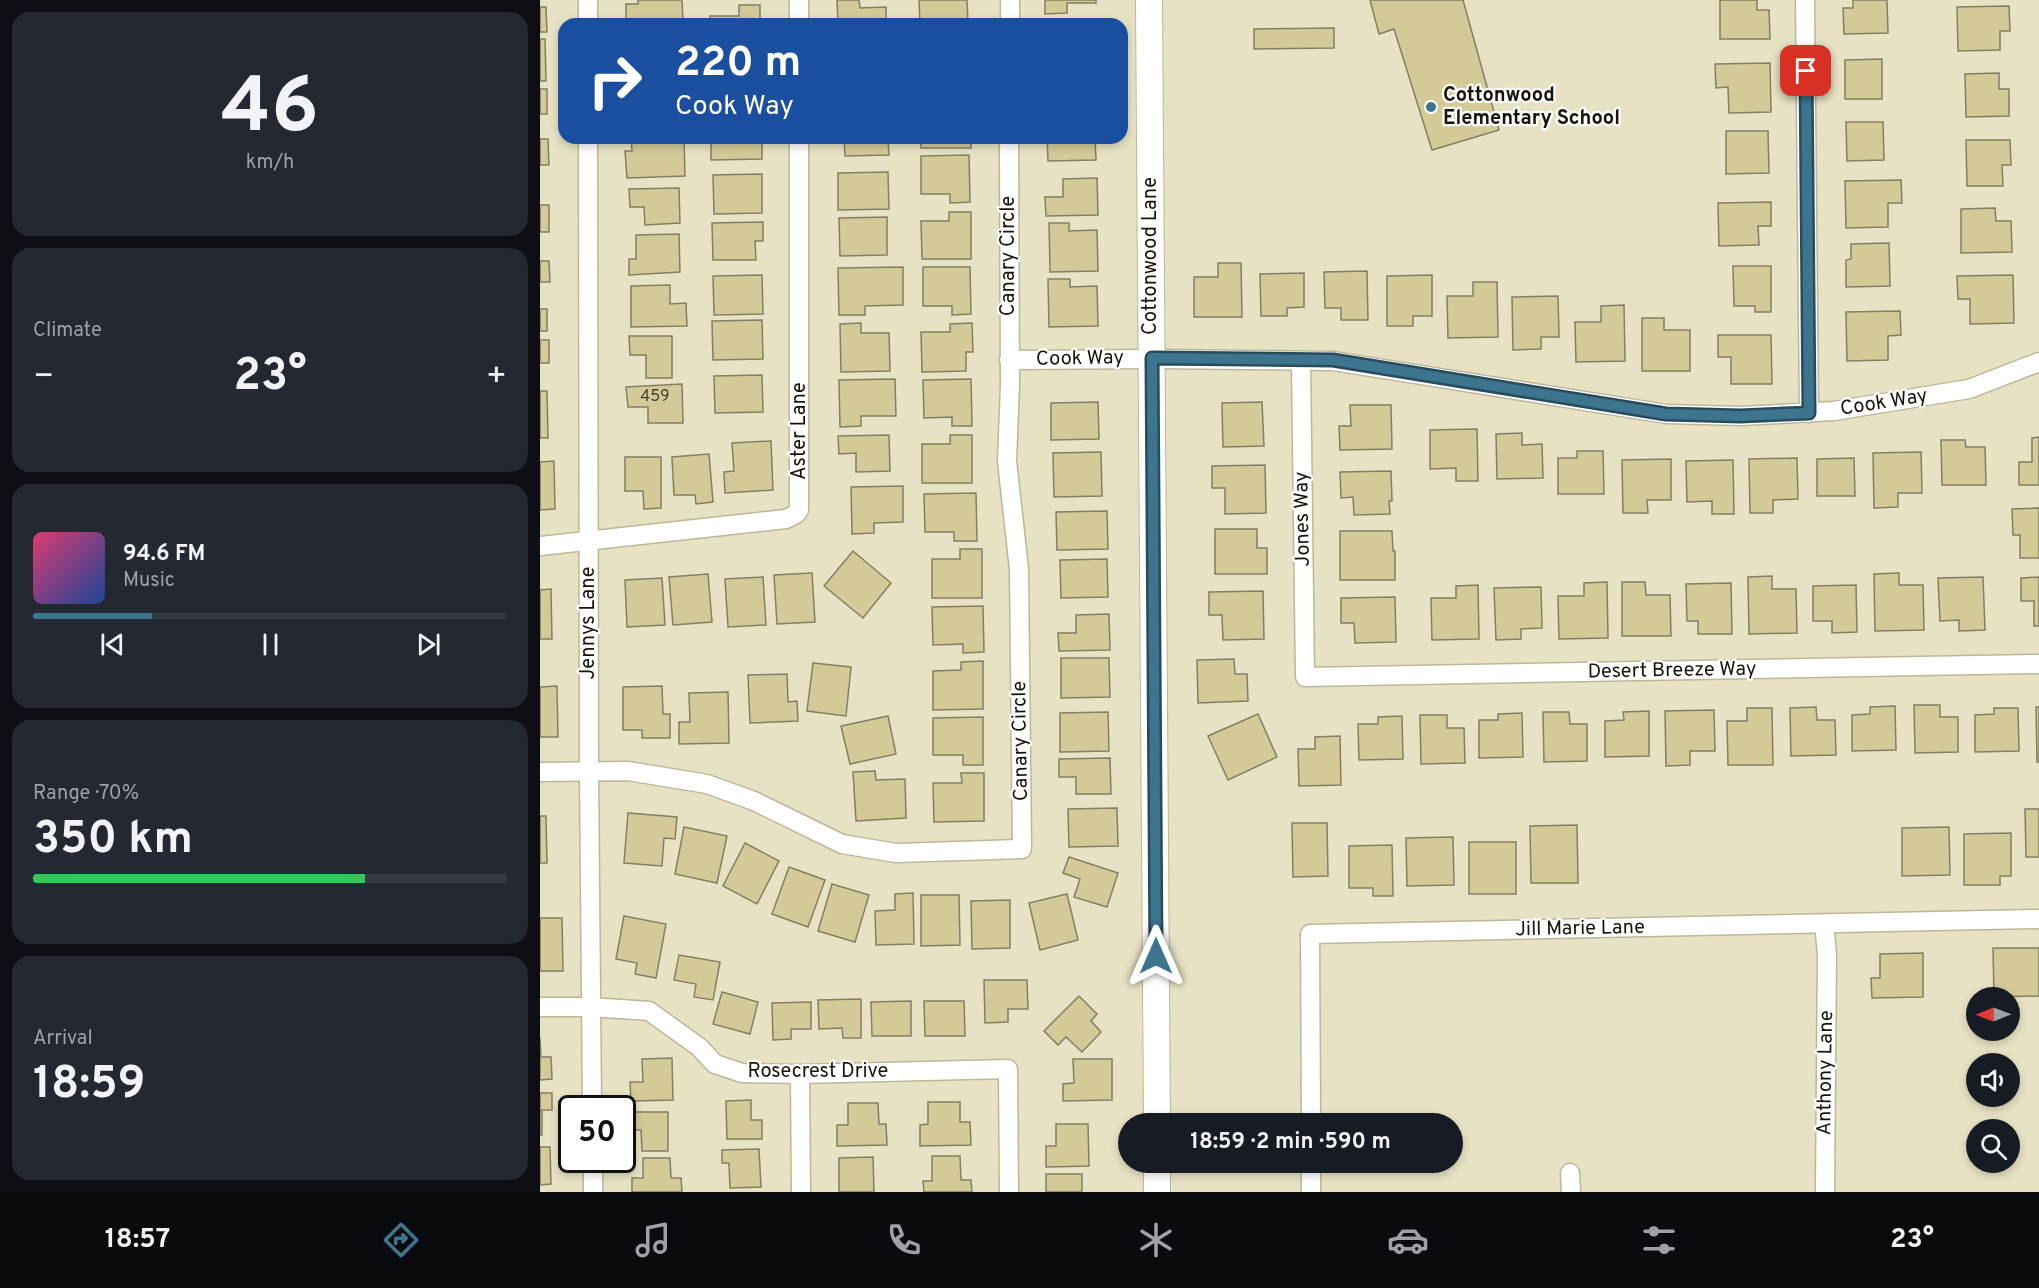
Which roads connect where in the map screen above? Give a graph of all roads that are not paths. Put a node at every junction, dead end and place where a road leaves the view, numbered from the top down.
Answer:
1 (588, 0) edge
2 (799, 0) edge
3 (1010, 0) edge
4 (1149, 0) edge
5 (1805, 0) edge
6 (588, 18) edge
7 (799, 18) edge
8 (1010, 18) edge
9 (588, 144) edge
10 (799, 144) edge
11 (1009, 144) edge
12 (1152, 358) junction
13 (1009, 360) junction
14 (1300, 361) junction
15 (2039, 362) edge
16 (1809, 413) junction
17 (590, 540) junction
18 (540, 546) edge
19 (2039, 664) edge
20 (1305, 677) joint
21 (589, 771) junction
22 (540, 772) edge
23 (2039, 919) edge
24 (1824, 924) junction
25 (540, 1007) edge
26 (591, 1007) junction
27 (800, 1074) junction
28 (592, 1095) edge
29 (1157, 1113) edge
30 (1311, 1113) edge
31 (593, 1173) edge
32 (1157, 1173) edge
33 (1311, 1173) edge
34 (1570, 1173) dead end
35 (593, 1192) edge
36 (801, 1192) edge
37 (1009, 1192) edge
38 (1157, 1192) edge
39 (1311, 1192) edge
40 (1570, 1192) edge
41 (1825, 1192) edge

1 - 6 street
2 - 7 street
3 - 8 street
4 - 12 main road, Cottonwood Lane
5 - 16 street
9 - 17 street, Jennys Lane
10 - 17 street, Aster Lane
11 - 13 street, Canary Circle
12 - 13 street, Cook Way
12 - 14 street, Cook Way
12 - 29 main road, Cottonwood Lane
13 - 21 street, Canary Circle
14 - 16 street, Cook Way
14 - 20 street, Jones Way
15 - 16 street, Cook Way
17 - 18 street
17 - 21 street, Jennys Lane
19 - 20 street, Desert Breeze Way
21 - 22 street, Canary Circle
21 - 26 street, Jennys Lane
23 - 24 street, Jill Marie Lane
24 - 30 street, Jill Marie Lane
24 - 41 street, Anthony Lane
25 - 26 street, Rosecrest Drive
26 - 27 street, Rosecrest Drive
26 - 28 street, Jennys Lane
27 - 36 street
27 - 37 street, Rosecrest Drive
31 - 35 street
32 - 38 main road
33 - 39 street
34 - 40 street

